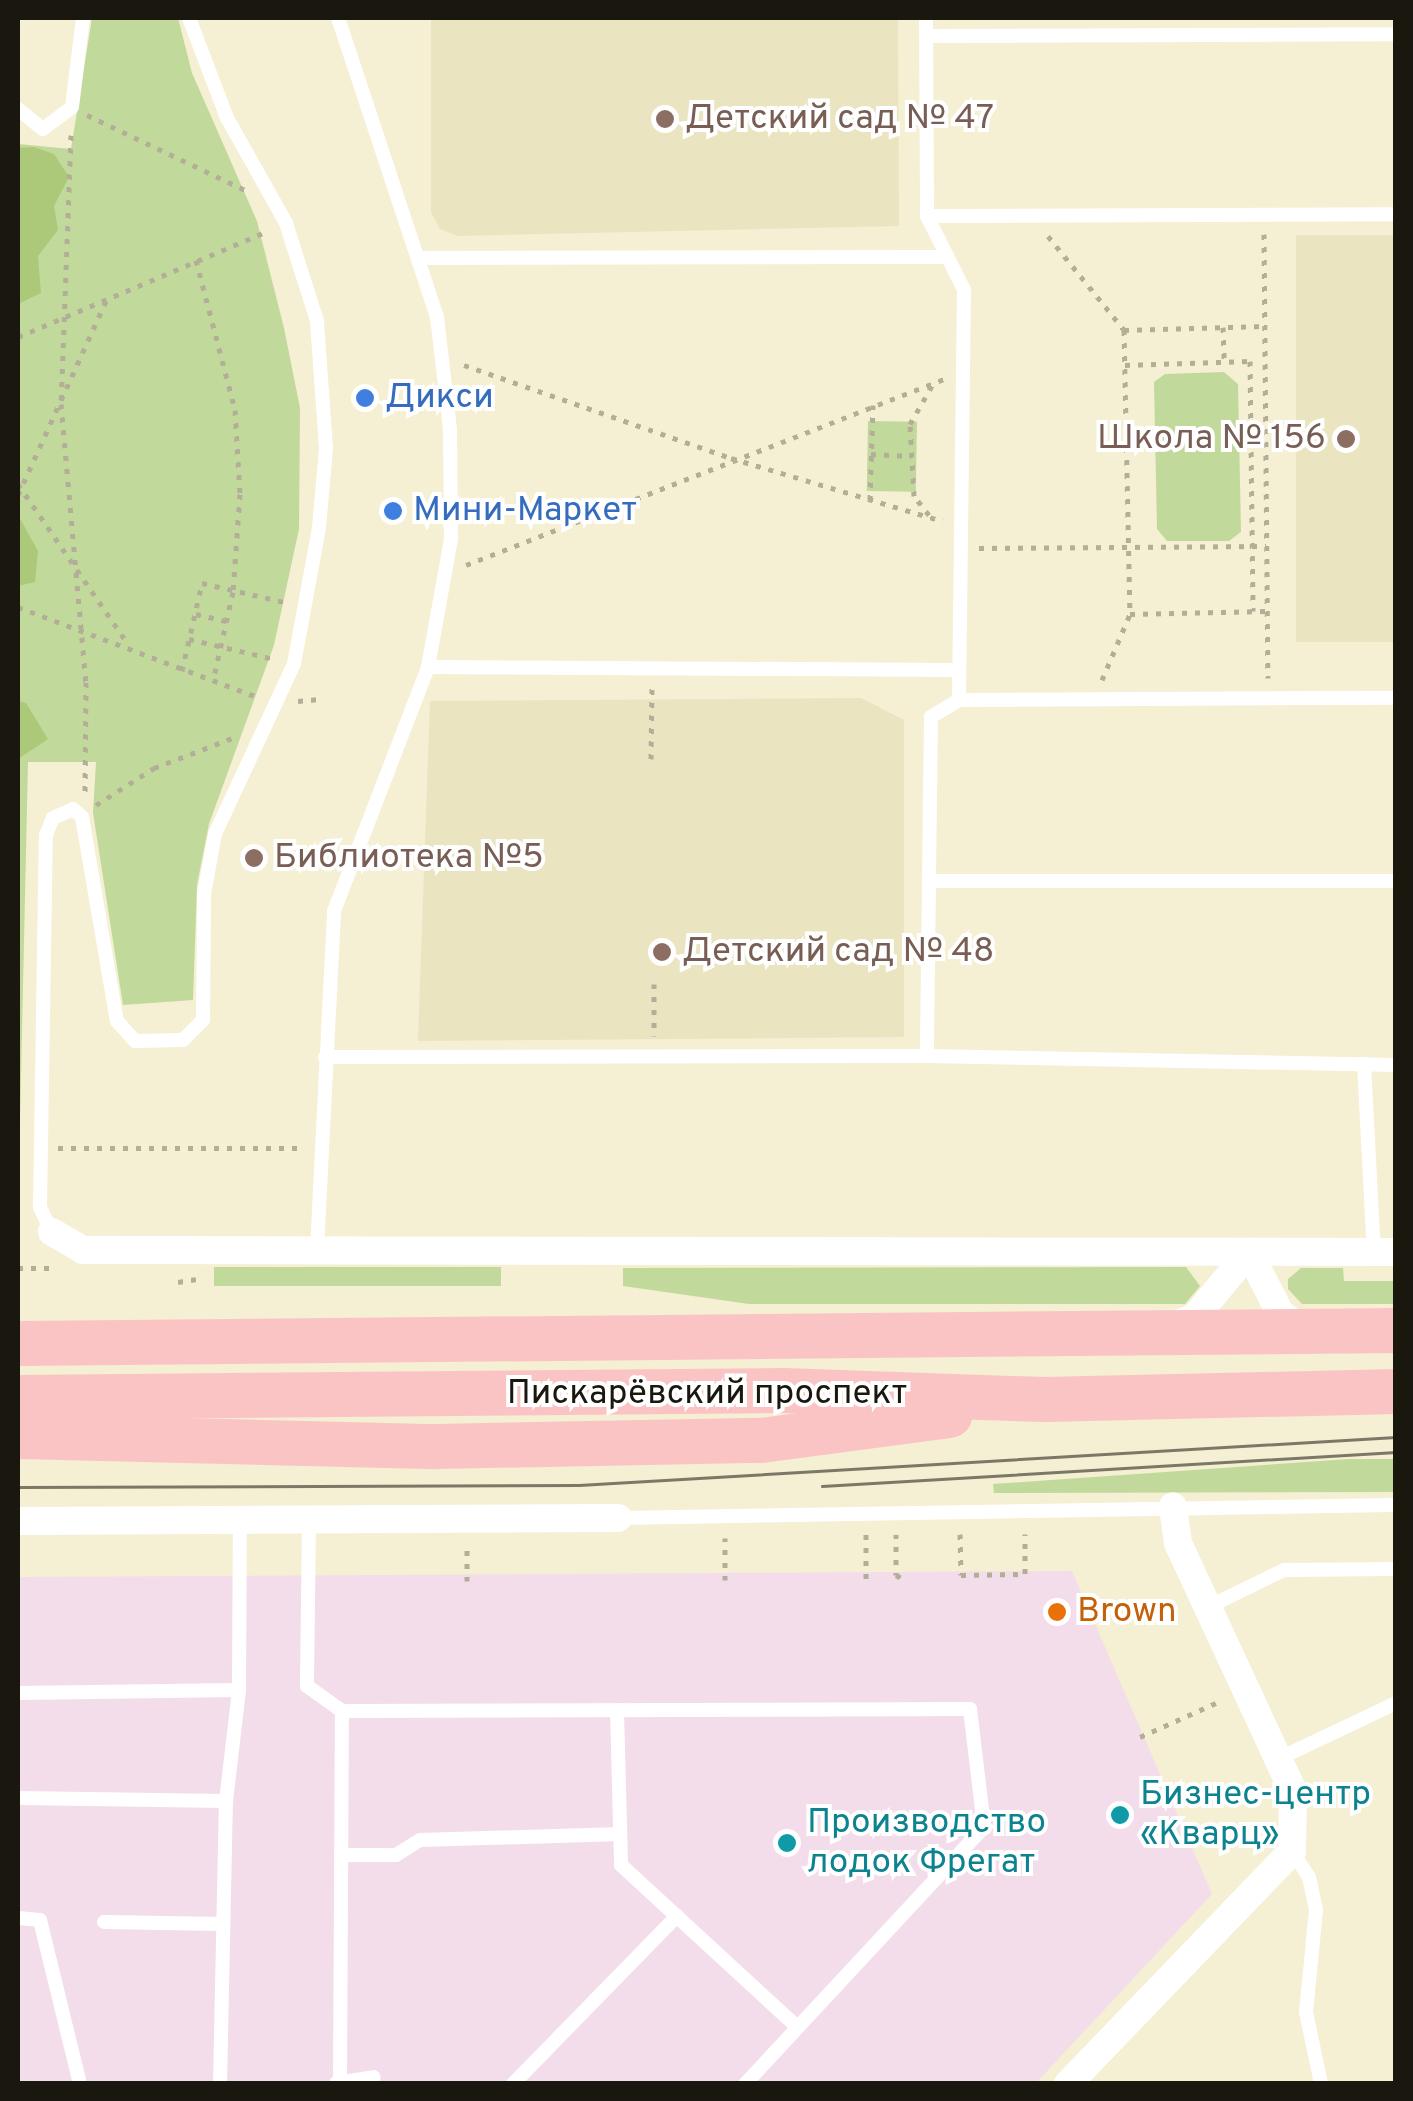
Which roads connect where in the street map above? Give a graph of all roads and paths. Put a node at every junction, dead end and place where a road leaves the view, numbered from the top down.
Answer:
1 (83, 18) edge
2 (189, 18) edge
3 (338, 18) edge
4 (926, 18) edge
5 (1396, 34) edge
6 (926, 36) junction
7 (72, 107) junction
8 (18, 110) edge
9 (271, 199) junction
10 (1396, 214) edge
11 (1031, 215) junction
12 (926, 216) junction
13 (1263, 216) junction
14 (286, 224) junction
15 (942, 257) junction
16 (421, 258) junction
17 (196, 260) junction
18 (108, 297) junction
19 (64, 314) junction
20 (1264, 326) junction
21 (1222, 327) junction
22 (1124, 330) junction
23 (18, 336) edge
24 (442, 358) junction
25 (1265, 360) junction
26 (1250, 361) junction
27 (1224, 362) junction
28 (1125, 365) junction
29 (962, 372) junction
30 (934, 382) junction
31 (61, 404) junction
32 (873, 405) junction
33 (872, 454) junction
34 (911, 456) junction
35 (732, 458) junction
36 (18, 489) edge
37 (870, 500) junction
38 (931, 518) junction
39 (960, 526) junction
40 (1252, 546) junction
41 (1266, 546) junction
42 (960, 548) junction
43 (1129, 549) junction
44 (73, 572) junction
45 (446, 573) junction
46 (233, 592) junction
47 (307, 606) junction
48 (18, 607) edge
49 (1267, 611) junction
50 (1253, 612) junction
51 (196, 614) junction
52 (1130, 614) junction
53 (227, 622) junction
54 (76, 624) junction
55 (189, 639) junction
56 (130, 646) junction
57 (220, 647) junction
58 (294, 664) junction
59 (428, 667) junction
60 (651, 668) junction
61 (959, 670) junction
62 (182, 672) junction
63 (213, 681) junction
64 (1396, 698) edge
65 (1268, 699) junction
66 (959, 700) junction
67 (1094, 700) junction
68 (279, 704) junction
69 (265, 723) junction
70 (651, 759) dead end
71 (82, 817) junction
72 (932, 880) junction
73 (1396, 881) edge
74 (654, 984) dead end
75 (325, 1056) junction
76 (928, 1056) junction
77 (654, 1057) junction
78 (1364, 1064) junction
79 (1396, 1065) edge
80 (40, 1148) junction
81 (321, 1148) junction
82 (52, 1232) joint
83 (317, 1249) junction
84 (1249, 1252) junction
85 (1385, 1252) edge
86 (18, 1268) edge
87 (50, 1268) dead end
88 (18, 1318) edge
89 (1168, 1328) junction
90 (1301, 1328) junction
91 (1396, 1330) edge
92 (18, 1343) edge
93 (65, 1344) junction
94 (1396, 1391) edge
95 (18, 1397) edge
96 (1044, 1399) junction
97 (18, 1436) edge
98 (1396, 1505) edge
99 (1173, 1506) junction
100 (618, 1518) joint
101 (240, 1520) junction
102 (309, 1520) junction
103 (18, 1521) edge
104 (866, 1534) dead end
105 (896, 1534) dead end
106 (960, 1534) dead end
107 (1025, 1534) dead end
108 (725, 1538) dead end
109 (467, 1539) dead end
110 (1396, 1569) edge
111 (866, 1579) dead end
112 (725, 1580) dead end
113 (905, 1580) dead end
114 (467, 1581) dead end
115 (1208, 1607) junction
116 (240, 1690) junction
117 (18, 1692) edge
118 (1396, 1703) edge
119 (1211, 1705) dead end
120 (617, 1710) junction
121 (342, 1711) junction
122 (1140, 1737) dead end
123 (1278, 1758) junction
124 (18, 1798) edge
125 (226, 1801) junction
126 (620, 1834) junction
127 (1292, 1851) junction
128 (341, 1855) junction
129 (621, 1865) junction
130 (614, 1884) dead end
131 (677, 1916) junction
132 (18, 1918) edge
133 (104, 1922) dead end
134 (223, 1924) junction
135 (797, 2027) junction
136 (374, 2077) dead end
137 (216, 2082) edge
138 (340, 2082) edge
139 (80, 2084) edge
140 (332, 2084) edge
141 (513, 2084) edge
142 (745, 2084) edge
143 (1068, 2084) edge
144 (1321, 2084) edge

1 - 7 lane
2 - 9 lane
3 - 16 lane
4 - 6 lane
5 - 6 lane
6 - 12 lane
7 - 8 lane
7 - 9 path
7 - 19 path
9 - 14 lane
10 - 13 lane
11 - 12 lane
11 - 13 lane
11 - 22 path
12 - 15 lane
13 - 20 path
14 - 17 path
14 - 47 lane
15 - 16 lane
15 - 29 lane
16 - 24 lane
17 - 18 path
17 - 46 path
18 - 19 path
18 - 31 path
19 - 23 path
19 - 31 path
20 - 21 path
20 - 25 path
21 - 22 path
21 - 27 path
22 - 28 path
24 - 35 path
24 - 45 lane
25 - 26 path
25 - 41 path
26 - 27 path
26 - 40 path
27 - 28 path
28 - 43 path
29 - 30 path
29 - 39 lane
30 - 32 path
30 - 34 path
31 - 36 path
31 - 44 path
32 - 33 path
32 - 35 path
33 - 34 path
33 - 37 path
34 - 38 path
35 - 37 path
35 - 45 path
36 - 44 path
37 - 38 path
38 - 39 path
39 - 42 lane
40 - 41 path
40 - 43 path
40 - 50 path
41 - 49 path
42 - 43 path
42 - 61 lane
43 - 52 path
44 - 54 path
44 - 56 path
45 - 59 lane
46 - 47 path
46 - 51 path
46 - 53 path
47 - 58 lane
48 - 54 path
49 - 50 path
49 - 65 path
50 - 52 path
51 - 53 path
51 - 55 path
52 - 67 path
53 - 57 path
54 - 56 path
54 - 71 path
55 - 57 path
55 - 62 path
56 - 62 path
57 - 58 path
57 - 63 path
58 - 68 lane
59 - 60 lane
59 - 75 lane
60 - 61 lane
60 - 70 path
61 - 66 lane
62 - 63 path
63 - 68 path
64 - 65 lane
65 - 67 lane
66 - 67 lane
66 - 72 lane
68 - 69 lane
69 - 71 path
69 - 71 lane
71 - 80 lane
72 - 73 lane
72 - 76 lane
74 - 77 path
75 - 77 lane
75 - 81 lane
76 - 77 lane
76 - 78 lane
78 - 79 lane
78 - 85 lane
80 - 81 path
80 - 82 lane
81 - 83 lane
82 - 83 street
83 - 84 street
84 - 85 street
84 - 89 street
84 - 90 street
86 - 87 path
88 - 93 main road
89 - 90 main road, Пискарёвский проспект
89 - 93 main road, Пискарёвский проспект
90 - 91 main road, Пискарёвский проспект
92 - 93 main road, Пискарёвский проспект
94 - 96 main road, Пискарёвский проспект
95 - 96 main road, Пискарёвский проспект
96 - 97 main road
98 - 99 lane
99 - 100 lane
99 - 115 street
100 - 102 street
101 - 102 street
101 - 103 street
101 - 116 lane
102 - 121 lane
104 - 111 path
105 - 113 path
106 - 107 path
108 - 112 path
109 - 114 path
110 - 115 lane
115 - 123 street
116 - 117 lane
116 - 125 lane
118 - 123 lane
119 - 122 path
120 - 121 lane
120 - 126 lane
120 - 135 lane
121 - 128 lane
123 - 127 street
124 - 125 lane
125 - 134 lane
126 - 128 lane
126 - 129 lane
127 - 143 street
127 - 144 lane
128 - 138 lane
129 - 130 lane
129 - 131 lane
131 - 135 lane
131 - 141 lane
132 - 139 lane
133 - 134 lane
134 - 137 lane
135 - 142 lane
136 - 138 lane
138 - 140 lane

